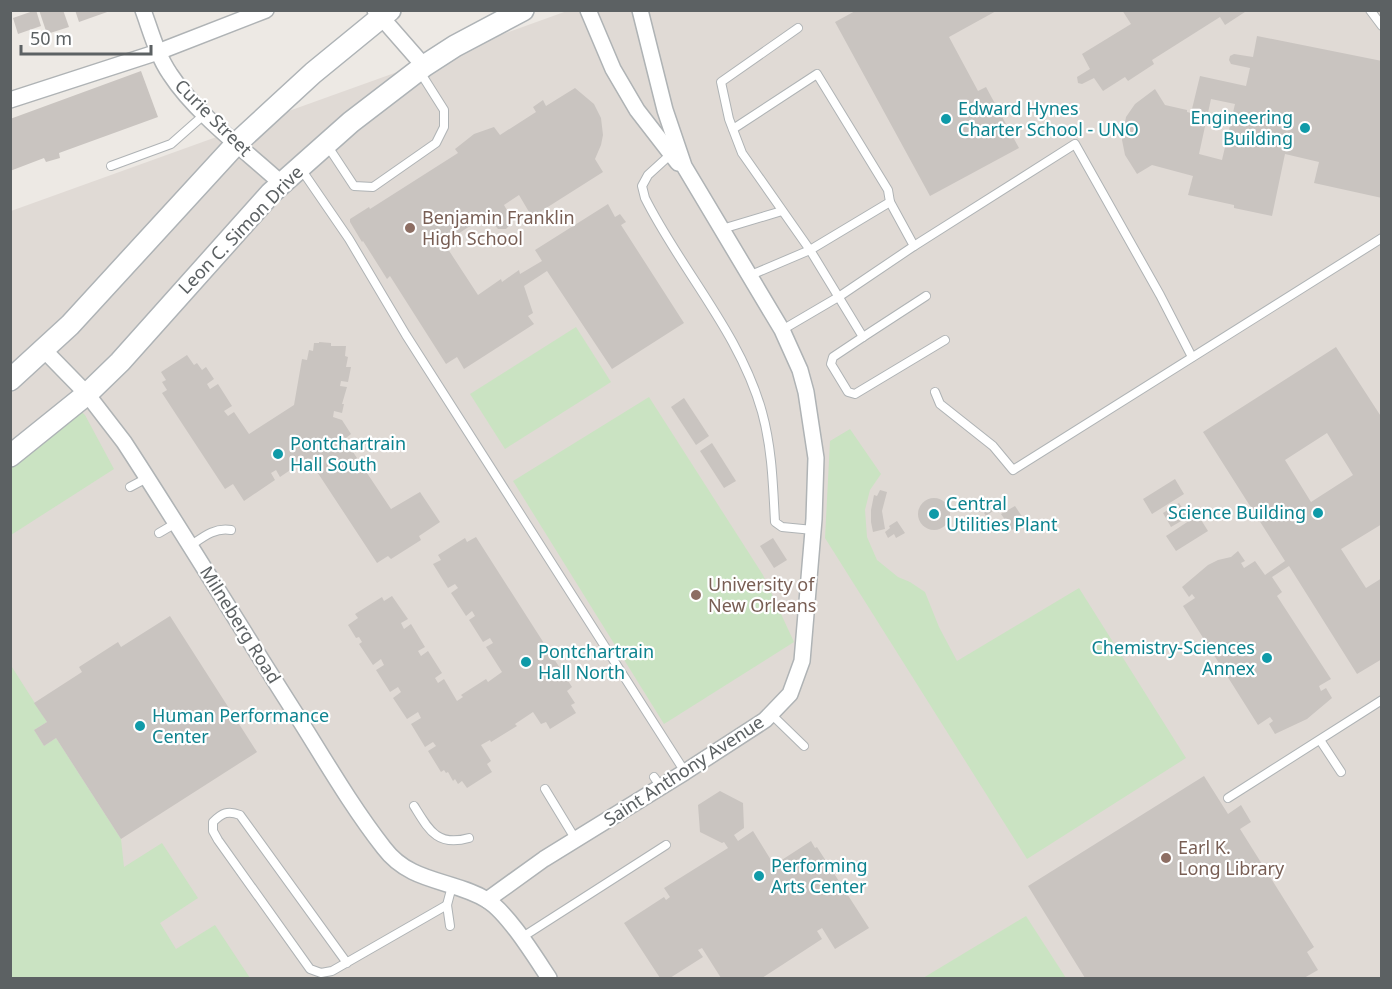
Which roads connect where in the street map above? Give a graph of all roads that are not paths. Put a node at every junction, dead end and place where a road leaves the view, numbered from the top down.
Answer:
1 (143, 10) edge
2 (266, 10) edge
3 (523, 10) edge
4 (588, 10) edge
5 (640, 10) edge
6 (1370, 10) edge
7 (382, 13) edge
8 (1382, 26) edge
9 (798, 27) dead end
10 (158, 52) junction
11 (421, 68) junction
12 (10, 100) edge
13 (205, 114) junction
14 (733, 129) junction
15 (237, 143) junction
16 (326, 144) junction
17 (671, 154) junction
18 (111, 166) dead end
19 (300, 167) junction
20 (281, 183) junction
21 (698, 189) junction
22 (890, 202) junction
23 (782, 211) junction
24 (722, 229) junction
25 (1382, 238) edge
26 (914, 246) junction
27 (810, 250) junction
28 (751, 275) junction
29 (840, 296) junction
30 (926, 296) dead end
31 (782, 330) junction
32 (864, 337) junction
33 (945, 340) dead end
34 (44, 350) junction
35 (1192, 357) junction
36 (10, 380) edge
37 (934, 392) dead end
38 (87, 394) junction
39 (10, 456) edge
40 (147, 478) junction
41 (130, 488) dead end
42 (176, 522) junction
43 (231, 530) dead end
44 (813, 530) junction
45 (159, 533) dead end
46 (190, 546) junction
47 (1382, 700) edge
48 (771, 714) junction
49 (1320, 740) junction
50 (804, 746) dead end
51 (685, 772) junction
52 (1341, 772) dead end
53 (545, 789) dead end
54 (1228, 798) dead end
55 (414, 807) dead end
56 (469, 838) dead end
57 (576, 840) junction
58 (666, 845) dead end
59 (452, 886) junction
60 (487, 900) junction
61 (447, 905) junction
62 (450, 926) dead end
63 (521, 938) junction
64 (347, 963) junction
65 (549, 978) edge

1 - 10 street, Curie Street
2 - 10 street
3 - 11 main road, Leon C. Simon Drive
4 - 17 street, Saint Anthony Avenue
5 - 21 street, Saint Anthony Avenue
6 - 8 lane
7 - 11 street
7 - 15 main road
9 - 14 lane
10 - 12 street
10 - 13 street, Curie Street
11 - 16 main road, Leon C. Simon Drive
11 - 16 lane
13 - 15 street, Curie Street
13 - 18 lane
14 - 22 lane
14 - 23 lane
15 - 20 street, Curie Street
15 - 34 main road
16 - 19 main road, Leon C. Simon Drive
17 - 21 street, Saint Anthony Avenue
17 - 44 lane
19 - 20 main road, Leon C. Simon Drive
19 - 51 lane
20 - 38 main road, Leon C. Simon Drive
21 - 24 street, Saint Anthony Avenue
22 - 26 lane
22 - 27 lane
23 - 24 lane
23 - 27 lane
24 - 28 street, Saint Anthony Avenue
25 - 35 lane
26 - 29 lane
26 - 35 lane
27 - 28 lane
27 - 29 lane
28 - 31 street, Saint Anthony Avenue
29 - 31 lane
29 - 32 lane
30 - 32 lane
31 - 44 street, Saint Anthony Avenue
32 - 33 lane
34 - 36 main road
34 - 38 street, Milneberg Road
35 - 37 lane
38 - 39 main road, Leon C. Simon Drive
38 - 40 street, Milneberg Road
40 - 41 lane
40 - 42 street, Milneberg Road
42 - 45 lane
42 - 46 street, Milneberg Road
43 - 46 lane
44 - 48 street, Saint Anthony Avenue
46 - 59 street, Milneberg Road
47 - 49 lane
48 - 50 lane
48 - 51 street, Saint Anthony Avenue
49 - 52 lane
49 - 54 lane
51 - 57 street, Saint Anthony Avenue
53 - 57 lane
55 - 56 lane
57 - 60 street, Saint Anthony Avenue
58 - 63 lane
59 - 60 street, Milneberg Road
59 - 61 lane
60 - 63 street, Milneberg Road
61 - 62 lane
61 - 64 lane
63 - 65 street, Milneberg Road
64 - 64 lane

